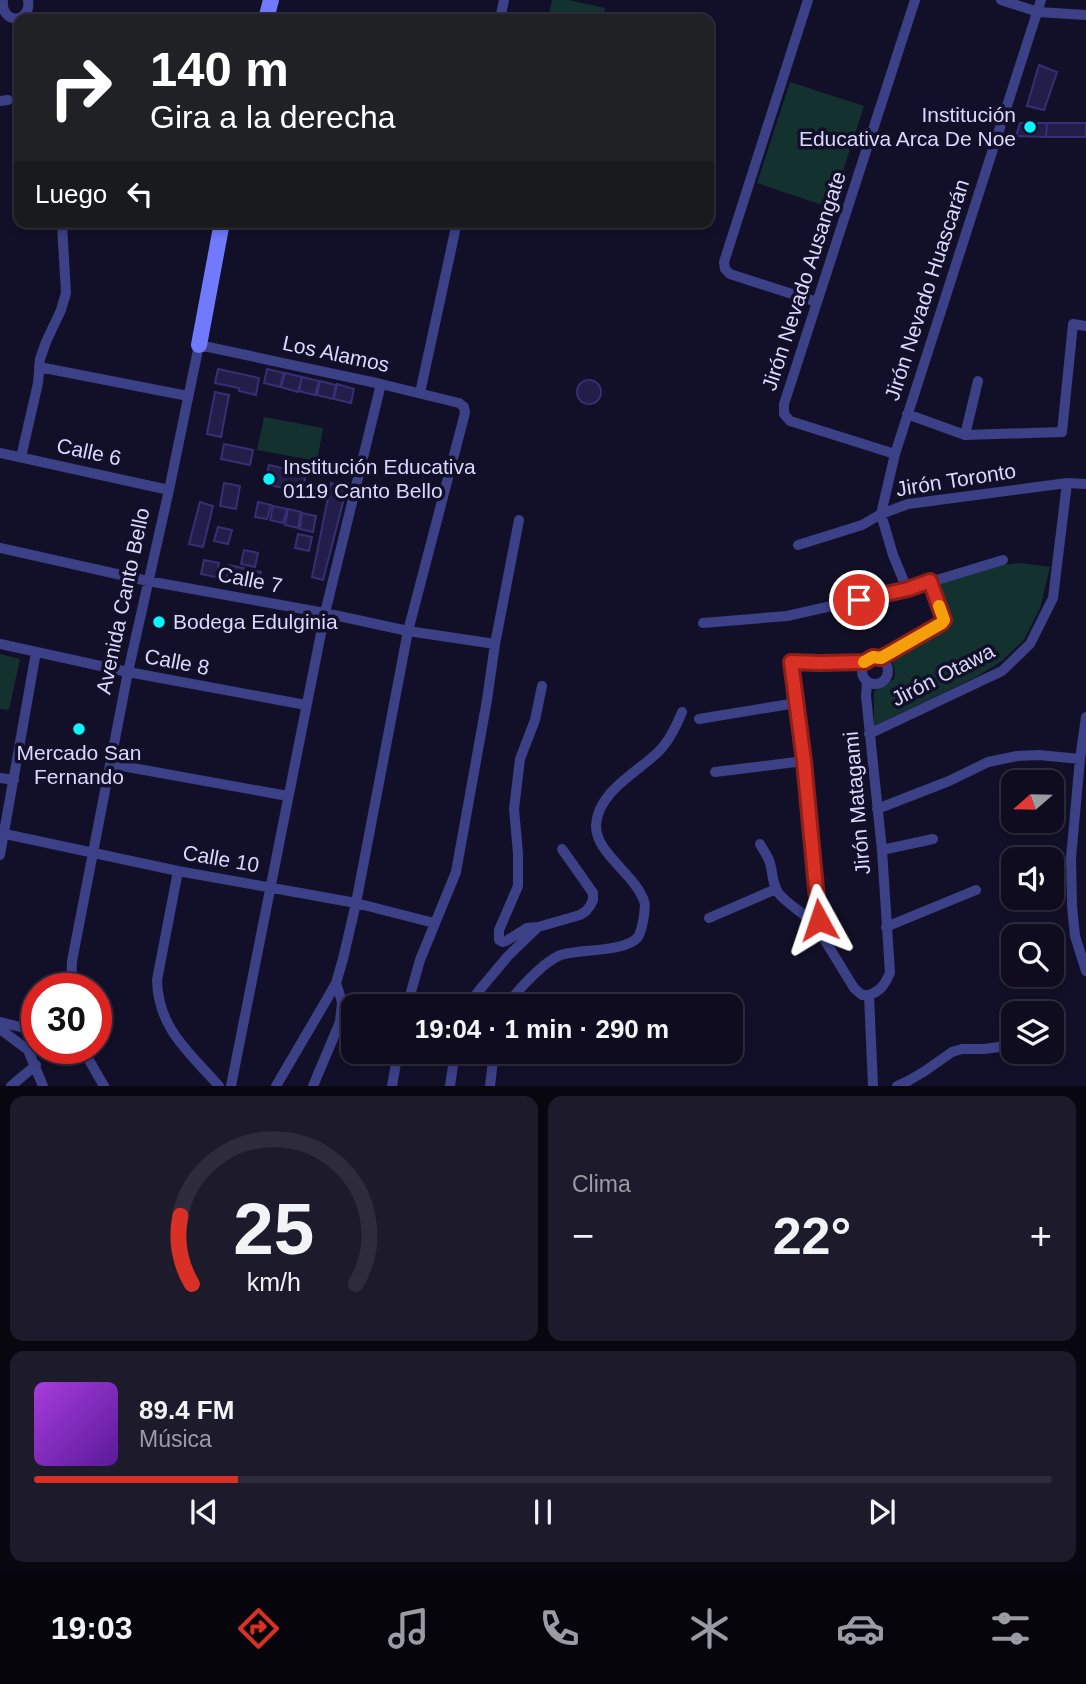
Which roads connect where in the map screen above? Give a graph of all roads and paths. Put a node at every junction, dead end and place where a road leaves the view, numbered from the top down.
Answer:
1 (3, 0) edge
2 (808, 0) edge
3 (915, 0) edge
4 (1001, 0) edge
5 (1041, 0) edge
6 (1038, 12) junction
7 (1086, 15) edge
8 (14, 18) edge
9 (62, 228) edge
10 (221, 228) edge
11 (456, 228) edge
12 (817, 302) junction
13 (1086, 326) edge
14 (199, 345) junction
15 (39, 367) junction
16 (978, 381) dead end
17 (381, 383) junction
18 (420, 393) junction
19 (188, 396) junction
20 (907, 414) junction
21 (965, 435) junction
22 (0, 453) edge
23 (895, 454) junction
24 (21, 457) junction
25 (1067, 483) junction
26 (1086, 484) edge
27 (169, 490) junction
28 (881, 514) junction
29 (519, 520) dead end
30 (797, 545) dead end
31 (0, 548) edge
32 (1003, 560) dead end
33 (148, 581) junction
34 (930, 581) junction
35 (908, 589) junction
36 (325, 613) junction
37 (703, 623) dead end
38 (408, 631) junction
39 (0, 644) edge
40 (495, 645) junction
41 (36, 652) junction
42 (881, 658) junction
43 (865, 662) junction
44 (128, 672) junction
45 (867, 681) junction
46 (542, 687) dead end
47 (796, 703) junction
48 (306, 705) junction
49 (682, 712) dead end
50 (1086, 717) edge
51 (699, 719) dead end
52 (869, 734) junction
53 (1080, 759) junction
54 (804, 761) junction
55 (111, 764) junction
56 (715, 772) dead end
57 (1082, 772) edge
58 (0, 778) edge
59 (14, 780) junction
60 (288, 796) junction
61 (877, 809) junction
62 (2, 833) edge
63 (933, 839) dead end
64 (1073, 841) junction
65 (760, 844) dead end
66 (1086, 844) edge
67 (562, 849) dead end
68 (881, 850) junction
69 (94, 853) junction
70 (0, 855) edge
71 (178, 871) junction
72 (271, 888) junction
73 (776, 889) junction
74 (976, 890) dead end
75 (356, 903) junction
76 (709, 918) dead end
77 (434, 923) junction
78 (886, 926) junction
79 (538, 927) junction
80 (821, 934) junction
81 (1086, 971) edge
82 (72, 973) edge
83 (336, 983) junction
84 (410, 994) edge
85 (476, 994) edge
86 (517, 994) edge
87 (869, 995) junction
88 (0, 1022) edge
89 (21, 1027) edge
90 (0, 1030) edge
91 (1001, 1046) edge
92 (91, 1064) edge
93 (396, 1064) edge
94 (453, 1064) edge
95 (492, 1064) edge
96 (36, 1065) junction
97 (11, 1086) edge
98 (43, 1086) edge
99 (104, 1086) edge
100 (219, 1086) edge
101 (231, 1086) edge
102 (276, 1086) edge
103 (313, 1086) edge
104 (392, 1086) edge
105 (450, 1086) edge
106 (489, 1086) edge
107 (873, 1086) edge
108 (897, 1086) edge

1 - 8 street
2 - 12 street
3 - 12 street, Jirón Nevado Ausangate
4 - 6 street
5 - 6 street, Jirón Nevado Huascarán
6 - 7 street
6 - 20 street, Jirón Nevado Huascarán
9 - 15 street
10 - 14 street, Avenida Canto Bello
11 - 18 street
12 - 23 street, Jirón Nevado Ausangate
13 - 21 street
14 - 17 street, Los Alamos
14 - 19 street, Avenida Canto Bello
15 - 19 street
15 - 24 street
16 - 21 street
17 - 18 street, Los Alamos
17 - 36 street
18 - 38 street, Los Alamos
19 - 27 street, Avenida Canto Bello
20 - 21 street
20 - 23 street, Jirón Nevado Huascarán
22 - 24 street, Calle 6
23 - 28 street, Jirón Nevado Huascarán
24 - 27 street, Calle 6
25 - 26 street, Jirón Toronto
25 - 28 street, Jirón Toronto
25 - 52 street, Jirón Otawa
27 - 33 street, Avenida Canto Bello
28 - 30 street, Jirón Toronto
28 - 35 street
29 - 40 street
31 - 33 street, Calle 7
32 - 34 street
33 - 36 street, Calle 7
33 - 44 street, Avenida Canto Bello
34 - 35 street
34 - 42 street
35 - 37 street
36 - 38 street, Calle 7
36 - 48 street
38 - 40 street, Calle 7
38 - 75 street
39 - 41 street, Calle 8
40 - 77 street
41 - 44 street, Calle 8
41 - 59 street
42 - 43 street
42 - 45 street
43 - 45 street
43 - 47 street
44 - 48 street, Calle 8
44 - 55 street, Avenida Canto Bello
45 - 52 street, Jirón Matagami
46 - 79 street
47 - 51 street
47 - 54 street
48 - 60 street
49 - 86 street
50 - 53 street
52 - 61 street, Jirón Matagami
53 - 57 street
53 - 61 street
54 - 56 street
54 - 80 street
55 - 60 street
55 - 69 street, Avenida Canto Bello
57 - 64 street
58 - 59 street
59 - 62 street
60 - 72 street
61 - 68 street, Jirón Matagami
62 - 69 street, Calle 10
62 - 70 street
63 - 68 street
64 - 66 street
64 - 81 street
65 - 73 street
67 - 79 street
68 - 78 street, Jirón Matagami
69 - 71 street, Calle 10
69 - 82 street, Avenida Canto Bello
71 - 72 street, Calle 10
71 - 100 street
72 - 75 street, Calle 10
72 - 101 street
73 - 76 street
73 - 80 street
74 - 78 street
75 - 77 street, Calle 10
75 - 83 street
77 - 84 street
78 - 87 street, Jirón Matagami
79 - 85 street
80 - 87 street
83 - 102 street
83 - 103 street
87 - 107 street
88 - 89 street
90 - 96 street
91 - 108 street
92 - 99 street
93 - 104 street
94 - 105 street
95 - 106 street
96 - 97 street
96 - 98 street

